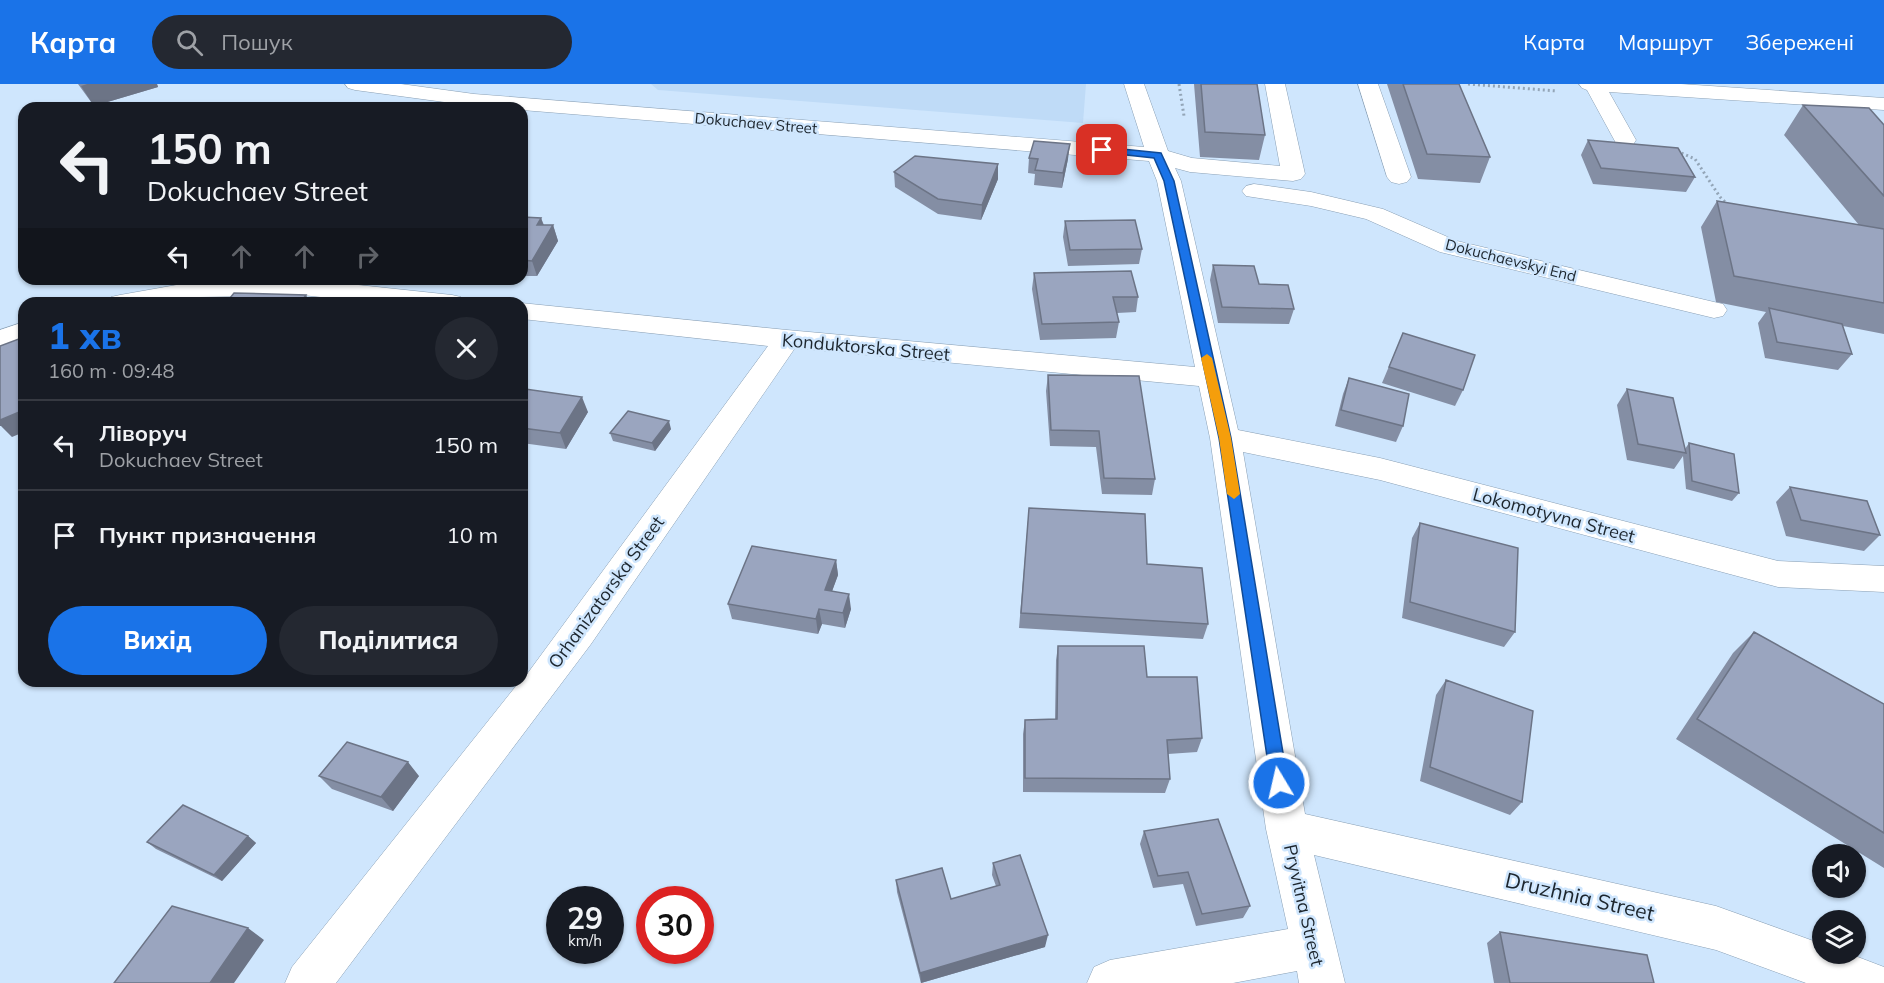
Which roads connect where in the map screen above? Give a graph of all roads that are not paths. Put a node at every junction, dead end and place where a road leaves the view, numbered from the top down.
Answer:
1 (355, 84) edge
2 (1134, 84) edge
3 (1275, 84) edge
4 (1368, 84) edge
5 (1589, 84) edge
6 (1594, 84) edge
7 (1636, 86) edge
8 (1810, 92) edge
9 (499, 102) edge
10 (1854, 102) junction
11 (528, 104) edge
12 (1884, 104) edge
13 (1877, 127) edge
14 (1625, 140) road end
15 (1158, 155) junction
16 (1399, 177) dead end
17 (1169, 181) junction
18 (154, 297) edge
19 (396, 297) edge
20 (1714, 310) dead end
21 (528, 312) edge
22 (18, 333) edge
23 (0, 339) edge
24 (787, 339) junction
25 (1211, 378) junction
26 (1225, 438) junction
27 (1884, 579) edge
28 (1287, 829) junction
29 (1318, 964) edge
30 (308, 983) edge
31 (1110, 983) edge
32 (1868, 983) edge

1 - 9 street, Dokuchaev Street
2 - 15 street, Pryvitna Street
3 - 15 street, Dokuchaev Street
4 - 16 street
5 - 6 street
6 - 7 street
6 - 14 street
7 - 8 street
8 - 10 street
10 - 12 street
10 - 13 street
11 - 15 street, Dokuchaev Street
15 - 17 street, Pryvitna Street
17 - 20 street, Dokuchaevskyi End
17 - 25 street, Pryvitna Street
18 - 19 street
21 - 24 street, Konduktorska Street
22 - 23 street
24 - 25 street, Konduktorska Street
24 - 30 street, Orhanizatorska Street
25 - 26 street, Pryvitna Street
26 - 27 street, Lokomotyvna Street
26 - 28 street, Pryvitna Street
28 - 29 street, Pryvitna Street
28 - 32 street, Druzhnia Street
29 - 31 street

